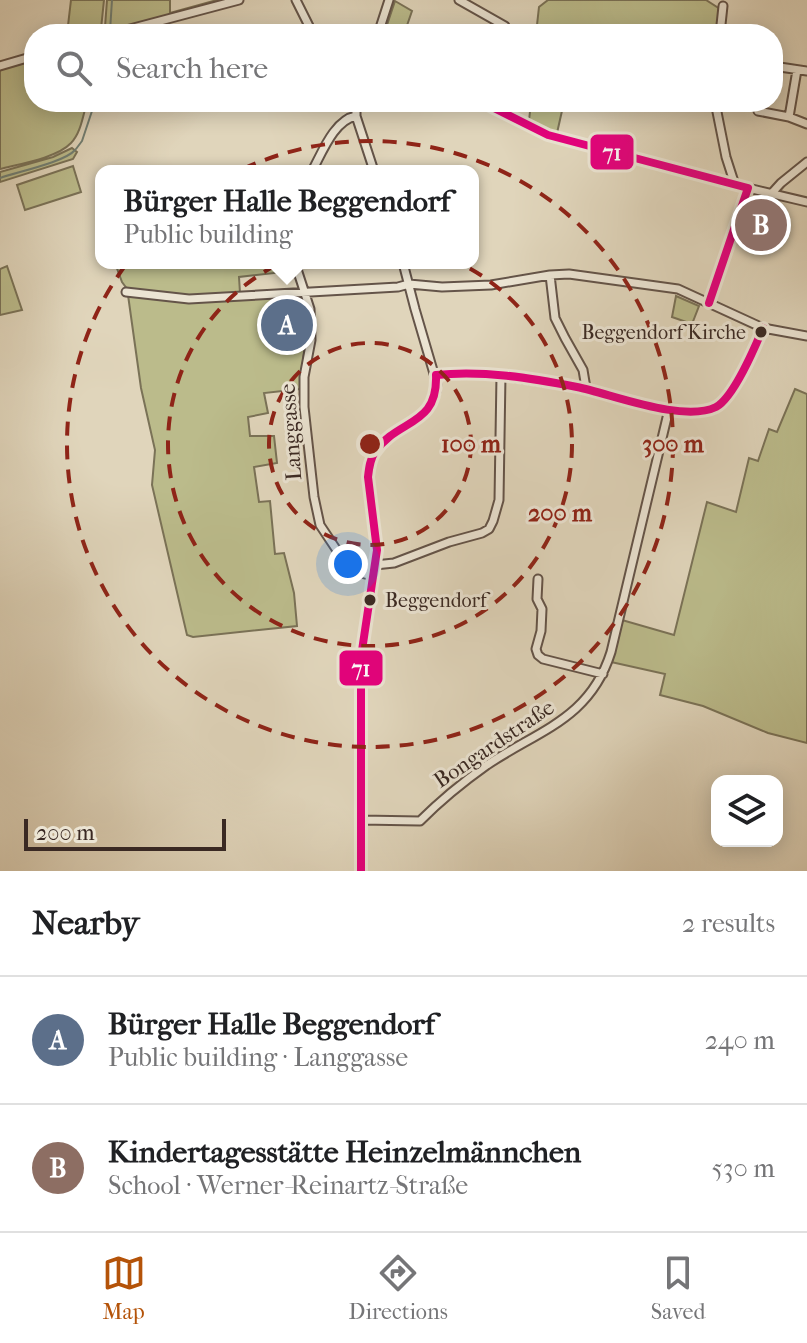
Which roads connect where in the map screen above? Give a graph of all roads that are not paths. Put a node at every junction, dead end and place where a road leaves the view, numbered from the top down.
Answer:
1 (239, 0) edge
2 (296, 0) edge
3 (389, 0) edge
4 (459, 0) edge
5 (723, 6) dead end
6 (149, 24) edge
7 (308, 24) edge
8 (381, 24) edge
9 (501, 24) edge
10 (721, 24) edge
11 (24, 59) edge
12 (0, 66) edge
13 (783, 68) edge
14 (797, 70) junction
15 (807, 71) edge
16 (356, 112) edge
17 (502, 112) edge
18 (717, 112) edge
19 (763, 112) edge
20 (356, 116) junction
21 (789, 117) junction
22 (807, 124) edge
23 (807, 162) edge
24 (316, 165) edge
25 (372, 165) edge
26 (735, 185) junction
27 (748, 188) junction
28 (771, 194) junction
29 (807, 202) edge
30 (297, 269) edge
31 (405, 269) edge
32 (550, 275) junction
33 (409, 284) junction
34 (126, 292) dead end
35 (305, 292) junction
36 (709, 303) junction
37 (763, 328) junction
38 (807, 336) edge
39 (436, 375) junction
40 (501, 375) junction
41 (586, 388) junction
42 (669, 409) junction
43 (375, 565) junction
44 (373, 576) junction
45 (538, 579) dead end
46 (603, 674) junction
47 (361, 820) junction
48 (361, 871) edge

1 - 6 street
2 - 7 street
3 - 8 street
4 - 9 street
5 - 10 street
11 - 12 street
13 - 14 street
14 - 15 street
14 - 21 street
16 - 20 street
17 - 26 street
18 - 26 street
19 - 21 street
20 - 24 street
20 - 25 street
21 - 22 street
23 - 28 street
26 - 27 street
27 - 28 street
27 - 36 street
28 - 29 street
30 - 35 street, Langgasse
31 - 33 street
32 - 33 street
32 - 36 street
32 - 41 street
33 - 35 street
33 - 39 street
34 - 35 street
35 - 44 street, Langgasse
36 - 37 street
37 - 38 street
37 - 42 street
39 - 40 street
39 - 43 street
40 - 41 street
40 - 43 street
41 - 42 street
42 - 46 street, Bongardstraße
43 - 44 street
44 - 47 street
45 - 46 street
46 - 47 street, Bongardstraße
47 - 48 street

